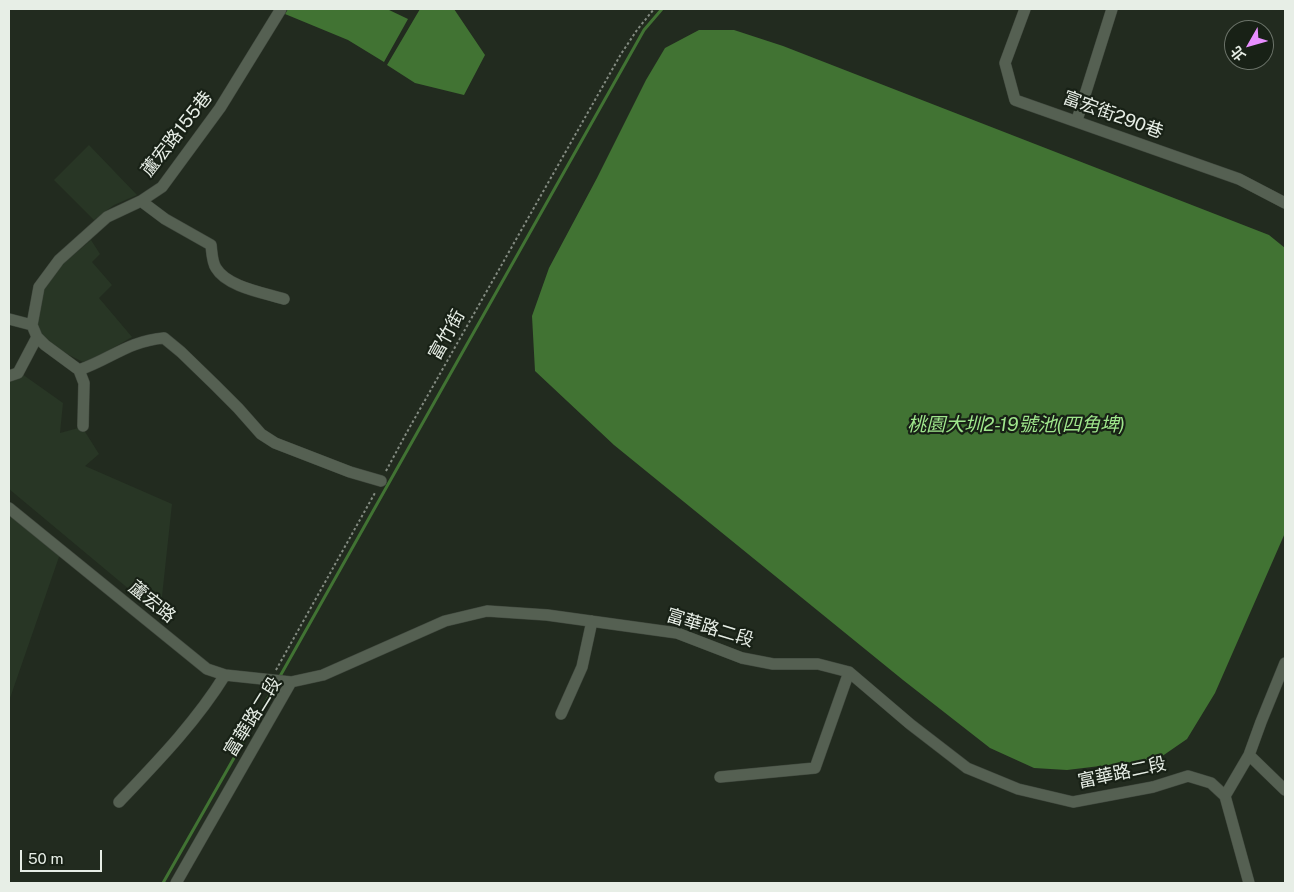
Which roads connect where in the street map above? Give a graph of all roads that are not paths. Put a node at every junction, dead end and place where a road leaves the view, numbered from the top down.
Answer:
1 (281, 9) edge
2 (1024, 9) edge
3 (1112, 9) edge
4 (1077, 120) junction
5 (141, 200) junction
6 (1285, 203) edge
7 (284, 299) dead end
8 (9, 319) edge
9 (32, 324) junction
10 (37, 337) junction
11 (79, 370) junction
12 (9, 376) edge
13 (83, 426) dead end
14 (381, 482) road end
15 (9, 508) edge
16 (592, 621) junction
17 (1285, 663) edge
18 (849, 672) junction
19 (225, 675) junction
20 (280, 680) junction
21 (1281, 685) edge
22 (561, 714) dead end
23 (1249, 755) junction
24 (720, 777) dead end
25 (1285, 790) edge
26 (1225, 796) junction
27 (119, 802) dead end
28 (176, 883) edge
29 (1249, 883) edge

1 - 5 street, 蘆宏路155巷
2 - 4 street, 富宏街290巷
3 - 4 street
4 - 6 street, 富宏街290巷
5 - 7 street
5 - 9 street, 蘆宏路155巷
8 - 9 street
9 - 10 street
10 - 11 street
10 - 12 street
11 - 13 street
11 - 14 street
15 - 19 street, 蘆宏路
16 - 18 street, 富華路二段
16 - 20 street, 富華路二段
16 - 22 street
17 - 21 street
18 - 24 street
18 - 26 street, 富華路二段
19 - 20 street, 蘆宏路
19 - 27 street
20 - 28 street, 富華路二段
21 - 23 street
23 - 25 street
23 - 26 street
26 - 29 street

